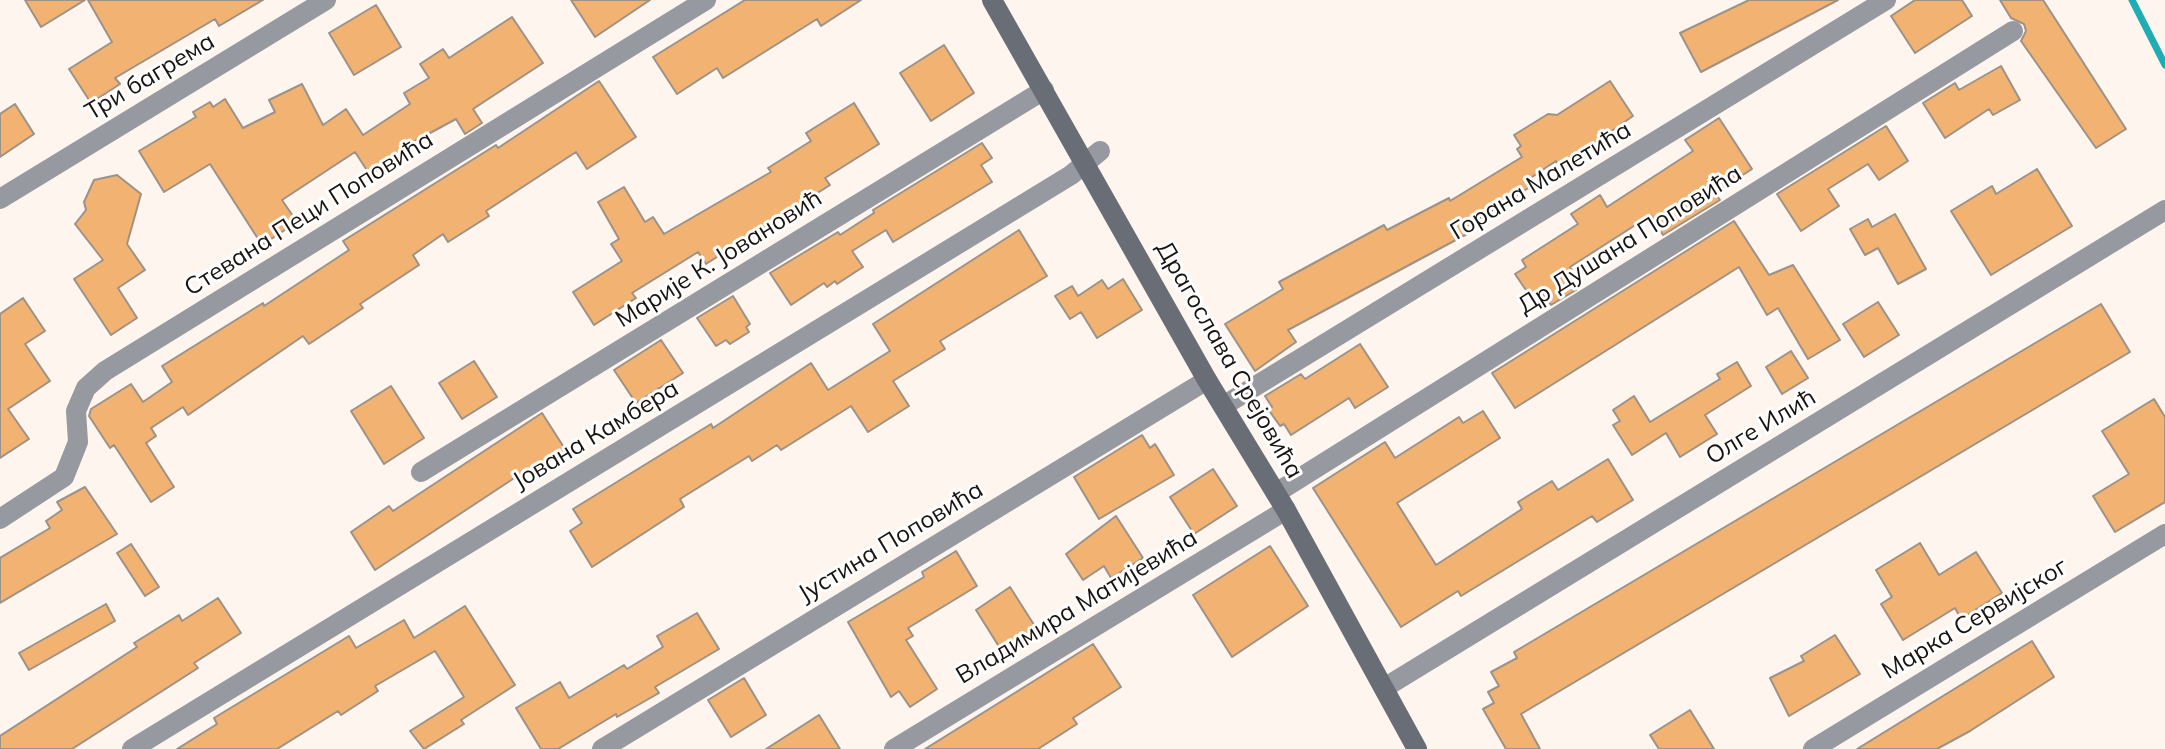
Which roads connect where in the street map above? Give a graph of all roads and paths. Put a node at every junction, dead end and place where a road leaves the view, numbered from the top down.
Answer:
1 (326, 0) edge
2 (706, 0) edge
3 (992, 0) edge
4 (1886, 0) edge
5 (2013, 31) dead end
6 (1044, 90) junction
7 (1094, 158) junction
8 (0, 199) edge
9 (2165, 210) edge
10 (1207, 380) junction
11 (1223, 406) junction
12 (421, 472) dead end
13 (1281, 501) junction
14 (0, 519) edge
15 (2165, 534) edge
16 (1384, 688) junction
17 (132, 749) edge
18 (602, 749) edge
19 (894, 749) edge
20 (1417, 749) edge
21 (1813, 749) edge

1 - 8 street, Три багрема
2 - 14 street, Стевана Пеци Поповића
3 - 6 street, Драгослава Срејовића
4 - 11 street, Горана Малетића
5 - 13 street, Др Душана Поповића
6 - 7 street, Драгослава Срејовића
6 - 12 street, Марије К. Јовановић
7 - 10 street, Драгослава Срејовића
7 - 17 street, Јована Камбера
9 - 16 street, Олге Илић
10 - 11 street, Драгослава Срејовића
10 - 18 street, Јустина Поповића
11 - 13 street, Драгослава Срејовића
13 - 16 street, Драгослава Срејовића
13 - 19 street, Владимира Матијевића
15 - 21 street, Марка Сервијског
16 - 20 street, Драгослава Срејовића

